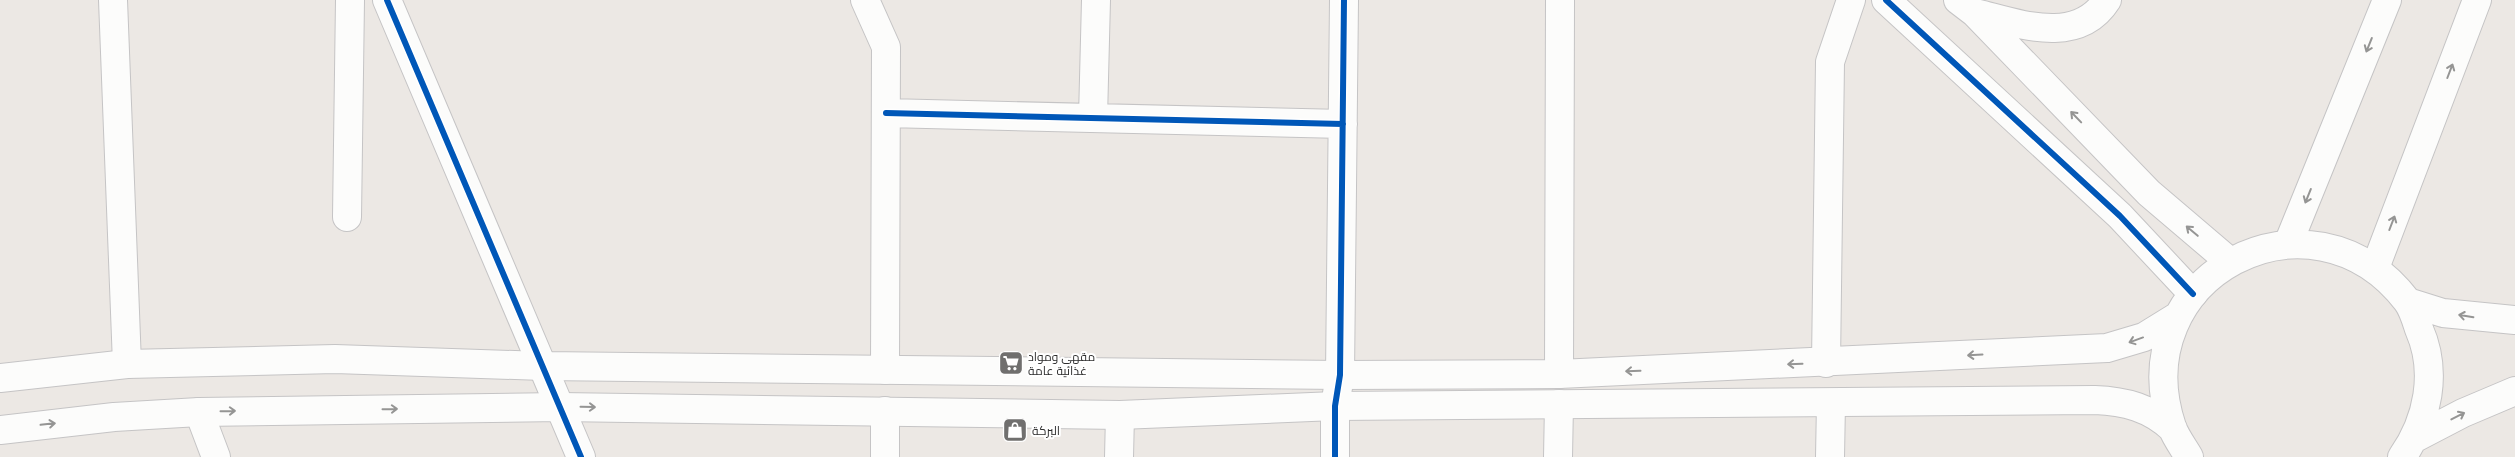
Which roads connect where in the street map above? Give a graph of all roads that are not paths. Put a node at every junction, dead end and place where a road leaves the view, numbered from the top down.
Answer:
1 (113, 0) edge
2 (350, 0) edge
3 (387, 0) edge
4 (865, 0) edge
5 (1096, 0) edge
6 (1344, 0) edge
7 (1560, 0) edge
8 (1851, 0) edge
9 (1886, 0) edge
10 (2107, 0) edge
11 (2387, 0) edge
12 (2477, 0) edge
13 (1966, 6) edge
14 (886, 113) junction
15 (1093, 118) junction
16 (1343, 124) junction
17 (348, 217) dead end
18 (2288, 244) junction
19 (2230, 262) junction
20 (2375, 268) junction
21 (2193, 294) junction
22 (2408, 302) junction
23 (2178, 316) junction
24 (2515, 320) edge
25 (1826, 363) junction
26 (128, 364) junction
27 (543, 366) junction
28 (885, 370) junction
29 (1559, 374) junction
30 (1340, 375) junction
31 (0, 378) edge
32 (2515, 391) edge
33 (1830, 403) junction
34 (1559, 404) junction
35 (1335, 406) junction
36 (560, 407) junction
37 (885, 411) junction
38 (199, 412) junction
39 (1120, 415) junction
40 (2173, 429) junction
41 (0, 430) edge
42 (2409, 448) edge
43 (216, 457) edge
44 (581, 457) edge
45 (885, 457) edge
46 (1119, 457) edge
47 (1335, 457) edge
48 (1558, 457) edge
49 (1830, 457) edge
50 (2189, 457) edge

1 - 26 main road
2 - 17 main road
3 - 27 main road
4 - 14 main road
5 - 15 main road
6 - 16 main road
7 - 29 main road
8 - 25 main road
9 - 21 main road
10 - 13 main road
11 -> 18 main road
20 -> 12 main road
19 -> 13 main road
14 - 15 main road
14 - 28 main road
15 - 16 main road
16 - 30 main road
18 - 19 main road
18 - 20 main road
19 - 21 main road
20 - 22 main road
21 - 23 main road
24 -> 22 main road
22 - 42 main road
23 -> 25 main road
23 - 40 main road
25 -> 29 main road
26 - 27 main road
26 - 31 main road
27 - 28 main road
27 - 36 main road
28 - 30 main road
29 - 30 main road
30 - 35 main road
42 -> 32 main road
33 - 34 main road
33 - 40 main road
33 - 49 main road
34 - 35 main road
34 - 48 main road
35 - 39 main road
35 - 47 main road
36 -> 37 main road
38 -> 36 main road
36 - 44 main road
37 - 39 main road
37 - 45 main road
41 -> 38 main road
38 - 43 main road
39 - 46 main road
40 - 50 main road

